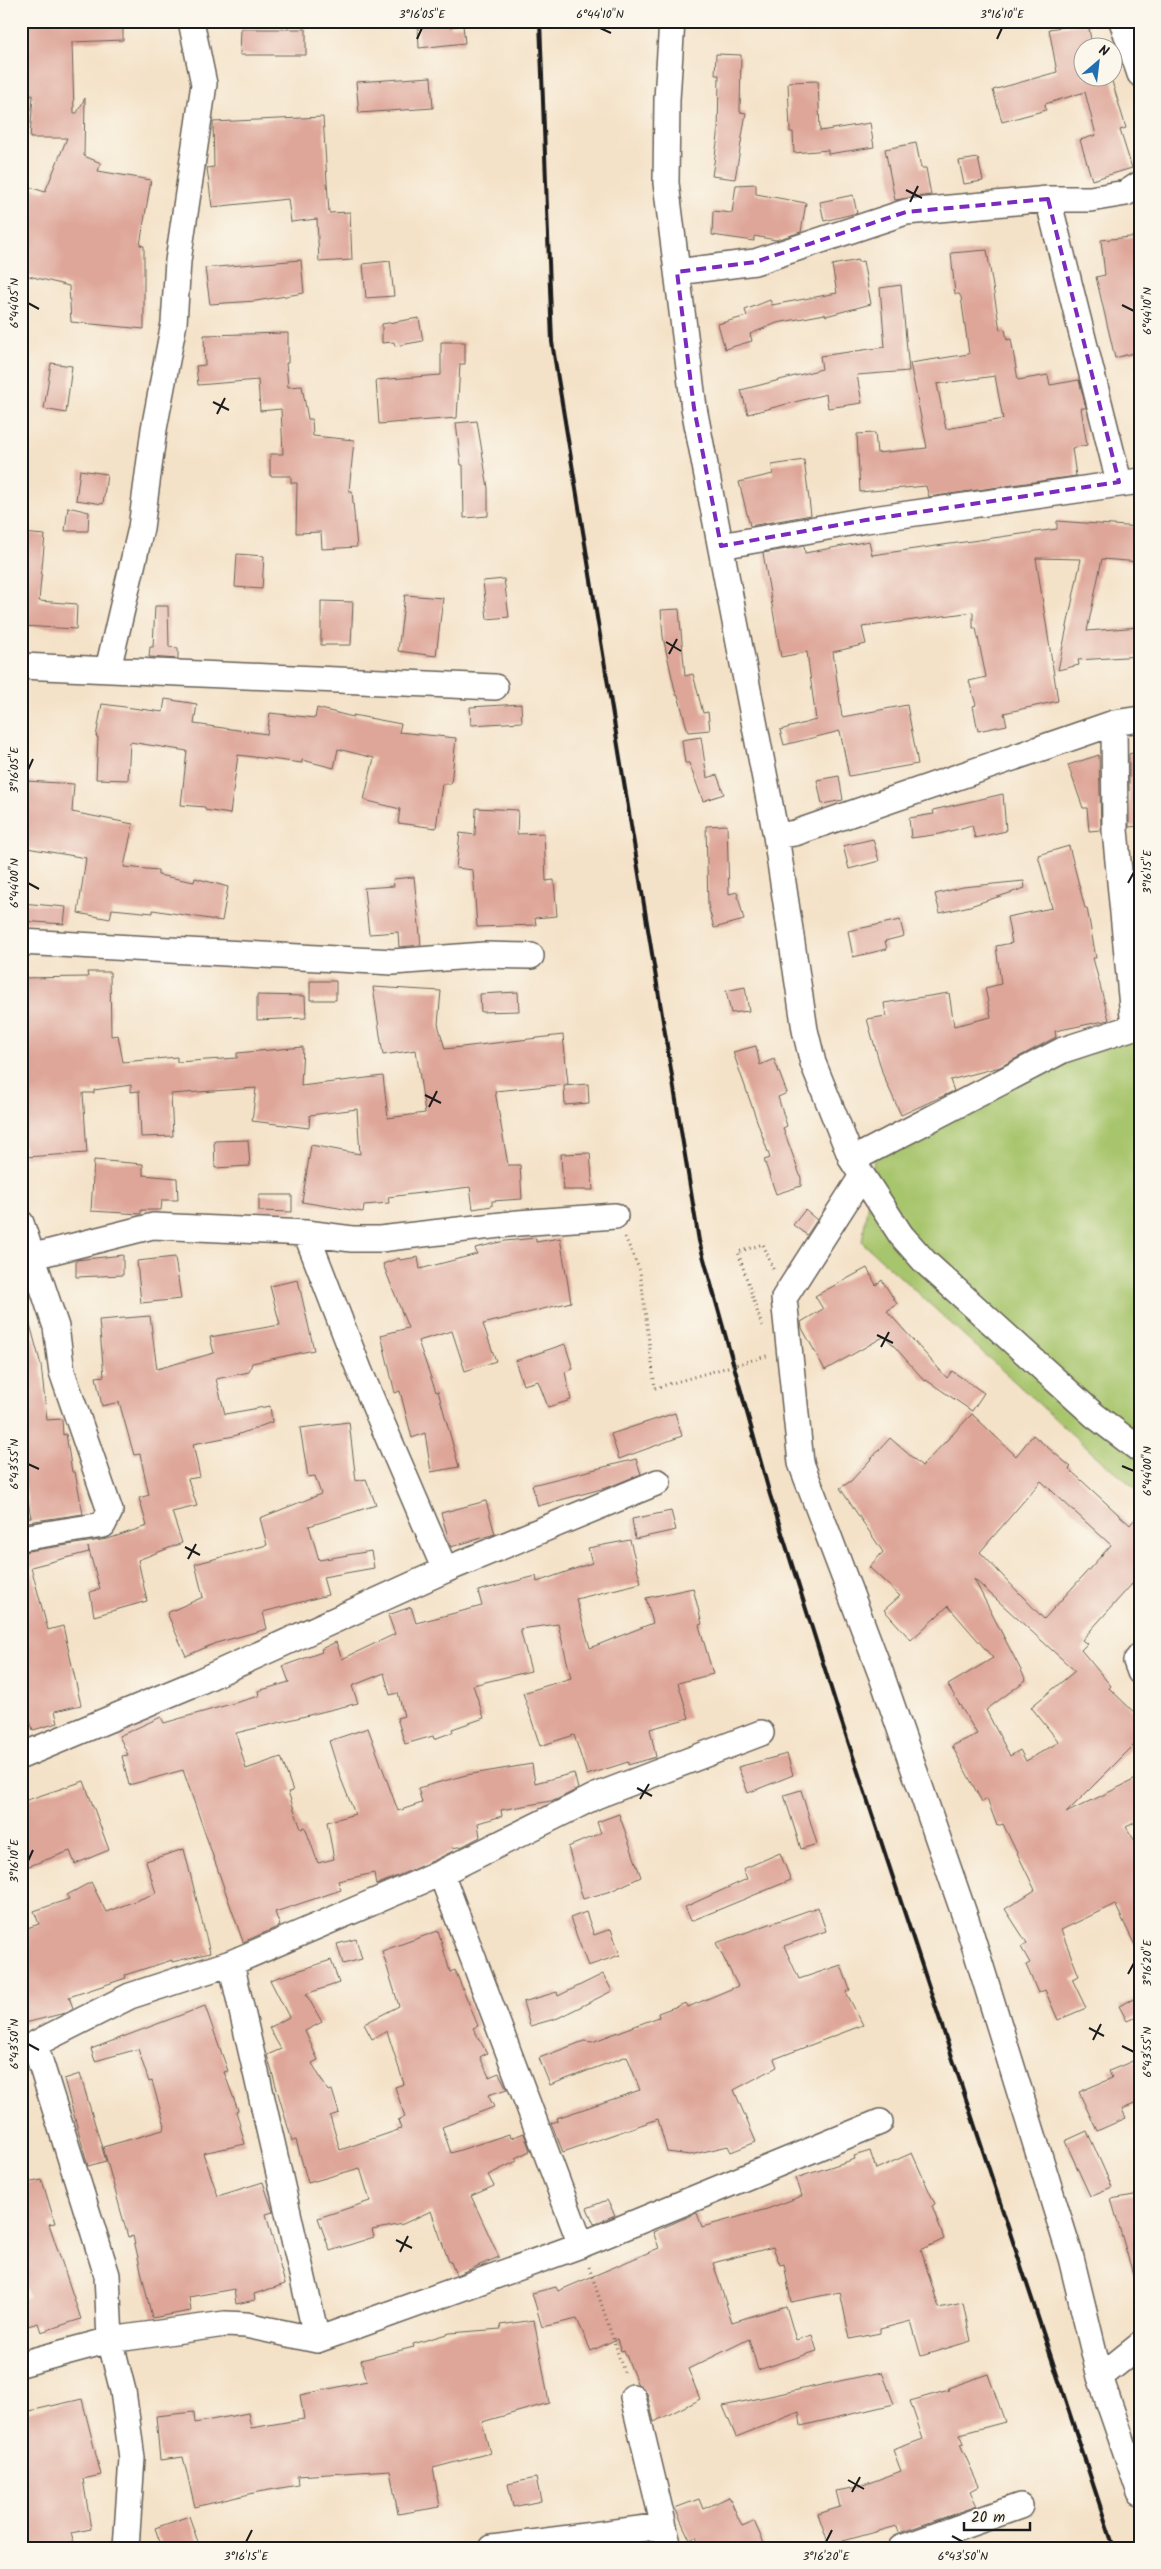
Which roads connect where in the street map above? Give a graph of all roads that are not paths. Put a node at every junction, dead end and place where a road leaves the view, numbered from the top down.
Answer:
1 (191, 21) edge
2 (672, 21) edge
3 (1122, 21) edge
4 (1140, 74) edge
5 (1140, 184) edge
6 (1048, 198) junction
7 (677, 272) junction
8 (1129, 481) edge
9 (721, 546) junction
10 (21, 666) edge
11 (108, 669) junction
12 (495, 687) dead end
13 (1140, 719) edge
14 (1114, 723) junction
15 (776, 836) junction
16 (21, 942) edge
17 (531, 956) dead end
18 (1137, 1026) edge
19 (857, 1168) junction
20 (615, 1216) road end
21 (21, 1223) edge
22 (306, 1233) junction
23 (34, 1256) junction
24 (1140, 1450) edge
25 (658, 1482) dead end
26 (21, 1538) edge
27 (445, 1570) junction
28 (1140, 1656) edge
29 (1140, 1672) edge
30 (761, 1733) dead end
31 (21, 1756) edge
32 (441, 1873) junction
33 (231, 1964) junction
34 (28, 2048) edge
35 (880, 2122) dead end
36 (581, 2246) junction
37 (110, 2340) junction
38 (317, 2340) junction
39 (1140, 2345) edge
40 (21, 2364) edge
41 (1100, 2377) junction
42 (633, 2397) road end
43 (1140, 2493) edge
44 (1020, 2506) dead end
45 (666, 2537) edge
46 (126, 2548) edge
47 (492, 2548) edge
48 (901, 2548) edge

1 - 11 street
2 - 7 street
3 - 4 street
5 - 6 street
6 - 7 street
6 - 8 street
7 - 9 street
8 - 9 street
9 - 15 street
10 - 11 street
11 - 12 street
13 - 14 street
14 - 15 street
14 - 18 street
15 - 19 street
16 - 17 street
18 - 19 street
19 - 24 street
19 - 41 street
20 - 22 street
21 - 23 street
22 - 23 street
22 - 27 street
23 - 26 street
25 - 27 street
27 - 31 street
28 - 29 street
30 - 32 street
32 - 33 street
32 - 36 street
33 - 34 street
33 - 38 street
34 - 37 street
35 - 36 street
36 - 38 street
37 - 38 street
37 - 40 street
37 - 46 street
39 - 41 street
41 - 43 street
42 - 45 street
44 - 48 street
45 - 47 street

